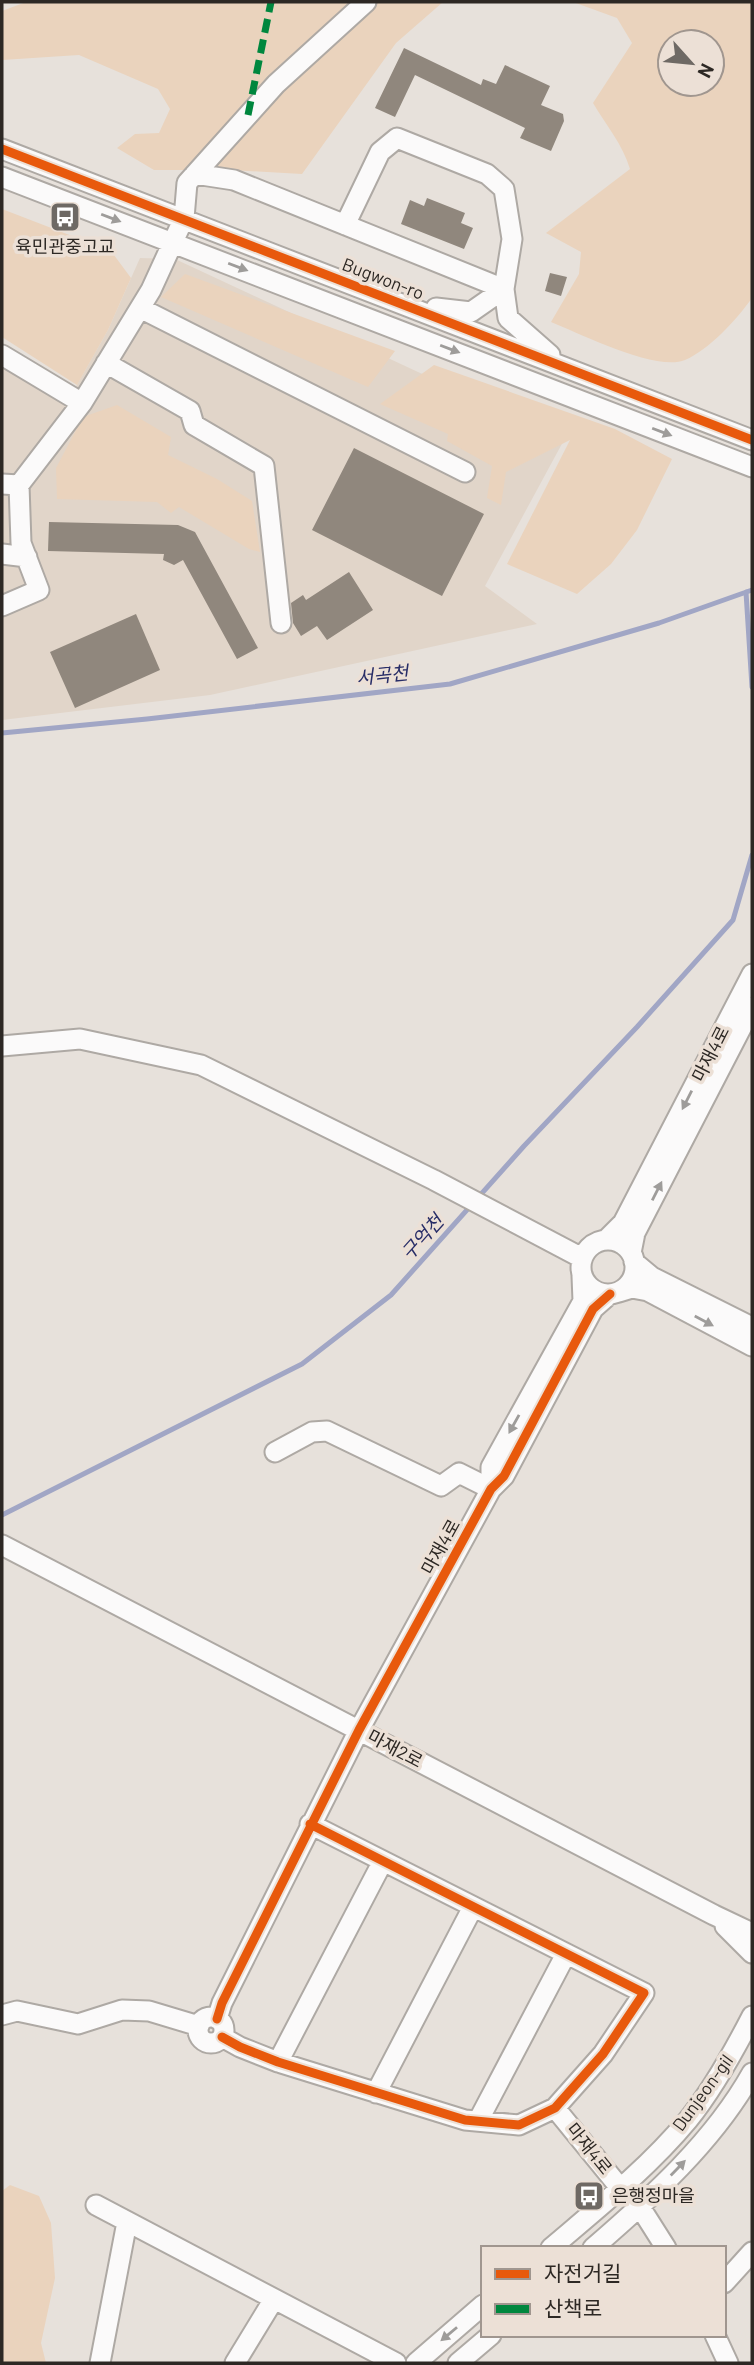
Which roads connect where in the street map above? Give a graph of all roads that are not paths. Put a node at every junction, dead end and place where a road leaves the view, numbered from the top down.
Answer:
1 (366, 2) edge
2 (2, 149) edge
3 (195, 174) junction
4 (2, 177) edge
5 (184, 218) junction
6 (345, 225) junction
7 (174, 242) junction
8 (504, 289) junction
9 (407, 305) junction
10 (140, 308) junction
11 (2, 355) edge
12 (106, 363) junction
13 (561, 365) junction
14 (82, 403) junction
15 (749, 433) edge
16 (752, 467) edge
17 (466, 472) dead end
18 (11, 484) edge
19 (2, 554) edge
20 (27, 557) junction
21 (2, 606) edge
22 (281, 623) dead end
23 (752, 974) edge
24 (752, 1007) edge
25 (2, 1046) edge
26 (606, 1240) junction
27 (633, 1257) junction
28 (582, 1267) junction
29 (615, 1293) junction
30 (752, 1327) edge
31 (752, 1346) edge
32 (275, 1452) dead end
33 (491, 1489) junction
34 (2, 1545) edge
35 (359, 1730) junction
36 (310, 1824) junction
37 (383, 1861) junction
38 (473, 1907) junction
39 (714, 1915) junction
40 (752, 1933) edge
41 (752, 1953) edge
42 (566, 1954) junction
43 (2, 2015) edge
44 (752, 2016) edge
45 (213, 2027) junction
46 (278, 2062) junction
47 (752, 2073) edge
48 (376, 2093) junction
49 (555, 2108) junction
50 (478, 2121) junction
51 (621, 2189) junction
52 (96, 2206) dead end
53 (640, 2207) junction
54 (127, 2222) junction
55 (553, 2246) edge
56 (595, 2246) edge
57 (665, 2246) edge
58 (752, 2252) edge
59 (726, 2281) edge
60 (274, 2299) junction
61 (481, 2307) edge
62 (489, 2337) edge
63 (716, 2337) edge
64 (100, 2363) edge
65 (235, 2363) edge
66 (396, 2363) edge
67 (416, 2363) edge
68 (458, 2363) edge
69 (728, 2363) edge

1 - 3 street
2 - 5 street, Bugwon-ro
3 - 5 street
3 - 6 street
4 -> 7 street
5 - 7 street
5 - 9 street, Bugwon-ro
6 - 8 street
6 - 8 street
7 - 10 street
7 -> 16 street
8 - 9 street
8 - 13 street
9 - 13 street, Bugwon-ro
10 - 12 street
10 - 17 street
11 - 14 street
12 - 14 street
12 - 22 street
13 - 15 street, Bugwon-ro
14 - 18 street
18 - 20 street
19 - 20 street
20 - 21 street
23 -> 26 street, 마재4로
27 -> 24 street, 마재4로
25 - 28 street
26 - 27 street
26 - 28 street
27 - 29 street
27 - 30 street
28 - 29 street
28 -> 33 street, 마재4로
29 -> 31 street
29 - 33 street, 마재4로
32 - 33 street
33 - 35 street, 마재4로
34 - 35 street, 마재2로
35 - 36 street, 마재4로
35 - 39 street, 마재2로
36 - 37 street
36 - 45 street, 마재4로
37 - 38 street
37 - 46 street
38 - 42 street
38 - 48 street
39 - 40 street, 마재2로
39 - 41 street
42 - 49 street
42 - 50 street
43 - 45 street
44 - 51 street, Dunjeon-gil
45 - 46 street, 마재4로
46 - 48 street, 마재4로
53 -> 47 street, Dunjeon-gil
48 - 50 street, 마재4로
49 - 50 street, 마재4로
49 - 51 street, 마재4로
51 - 55 street, Dunjeon-gil
52 - 54 street
53 - 56 street, Dunjeon-gil
53 - 57 street
54 - 60 street
54 - 64 street
58 - 59 street
60 - 65 street
60 - 66 street
61 -> 67 street
62 - 68 street
63 - 69 street

